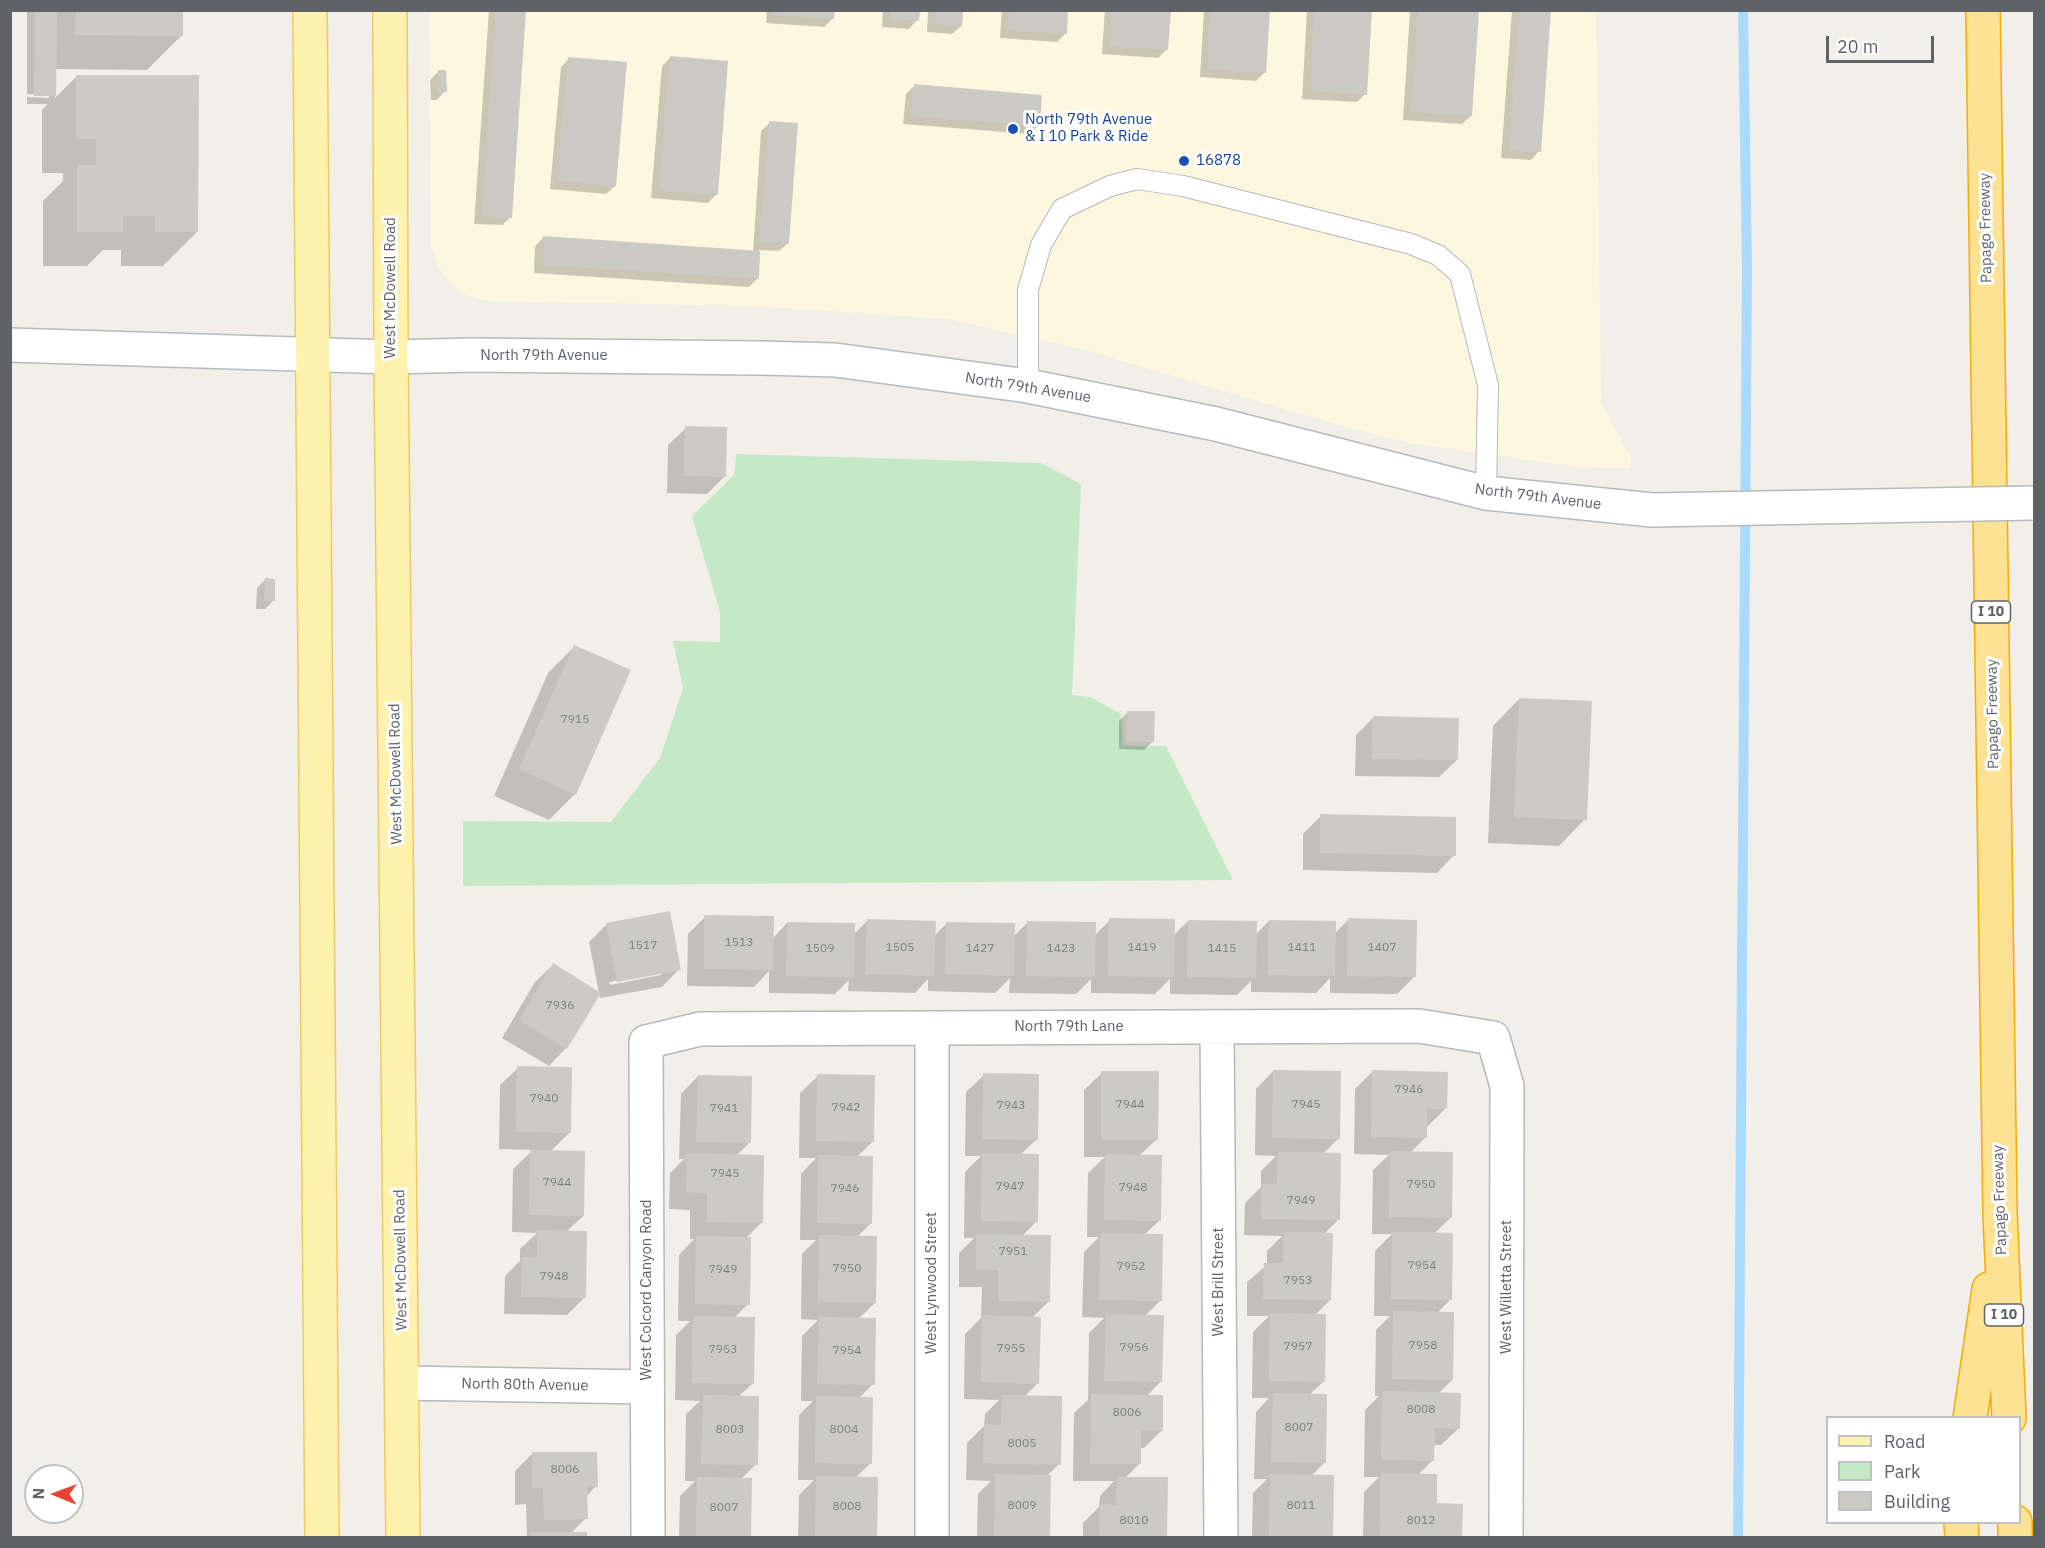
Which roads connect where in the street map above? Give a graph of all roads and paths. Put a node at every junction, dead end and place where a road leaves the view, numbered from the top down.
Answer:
1 (310, 10) edge
2 (390, 10) edge
3 (1983, 10) edge
4 (10, 345) edge
5 (313, 354) junction
6 (391, 357) junction
7 (1028, 386) junction
8 (1486, 493) junction
9 (2034, 503) edge
10 (1218, 1027) junction
11 (932, 1028) junction
12 (1493, 1038) joint
13 (646, 1042) joint
14 (2000, 1213) junction
15 (402, 1383) junction
16 (647, 1387) junction
17 (1970, 1416) edge
18 (2010, 1416) edge
19 (322, 1538) edge
20 (403, 1538) edge
21 (648, 1538) edge
22 (932, 1538) edge
23 (1221, 1538) edge
24 (1506, 1538) edge

1 - 5 main road
2 - 6 main road, West McDowell Road
3 - 14 highway, Papago Freeway / I 10
4 - 5 street, North 79th Avenue
5 - 6 street, North 79th Avenue
5 - 19 main road
6 - 7 street, North 79th Avenue
6 - 15 main road, West McDowell Road
7 - 8 street, North 79th Avenue
7 - 8 lane
8 - 9 street, North 79th Avenue, bridge
10 - 11 street, North 79th Lane
10 - 12 street, North 79th Lane
10 - 23 street, West Brill Street
11 - 13 street, North 79th Lane
11 - 22 street, West Lynwood Street
12 - 24 street, West Willetta Street
13 - 16 street, West Colcord Canyon Road
14 - 17 highway
14 - 18 highway, Papago Freeway / I 10
15 - 16 street, North 80th Avenue
15 - 20 main road, West McDowell Road
16 - 21 street, West Colcord Canyon Road

